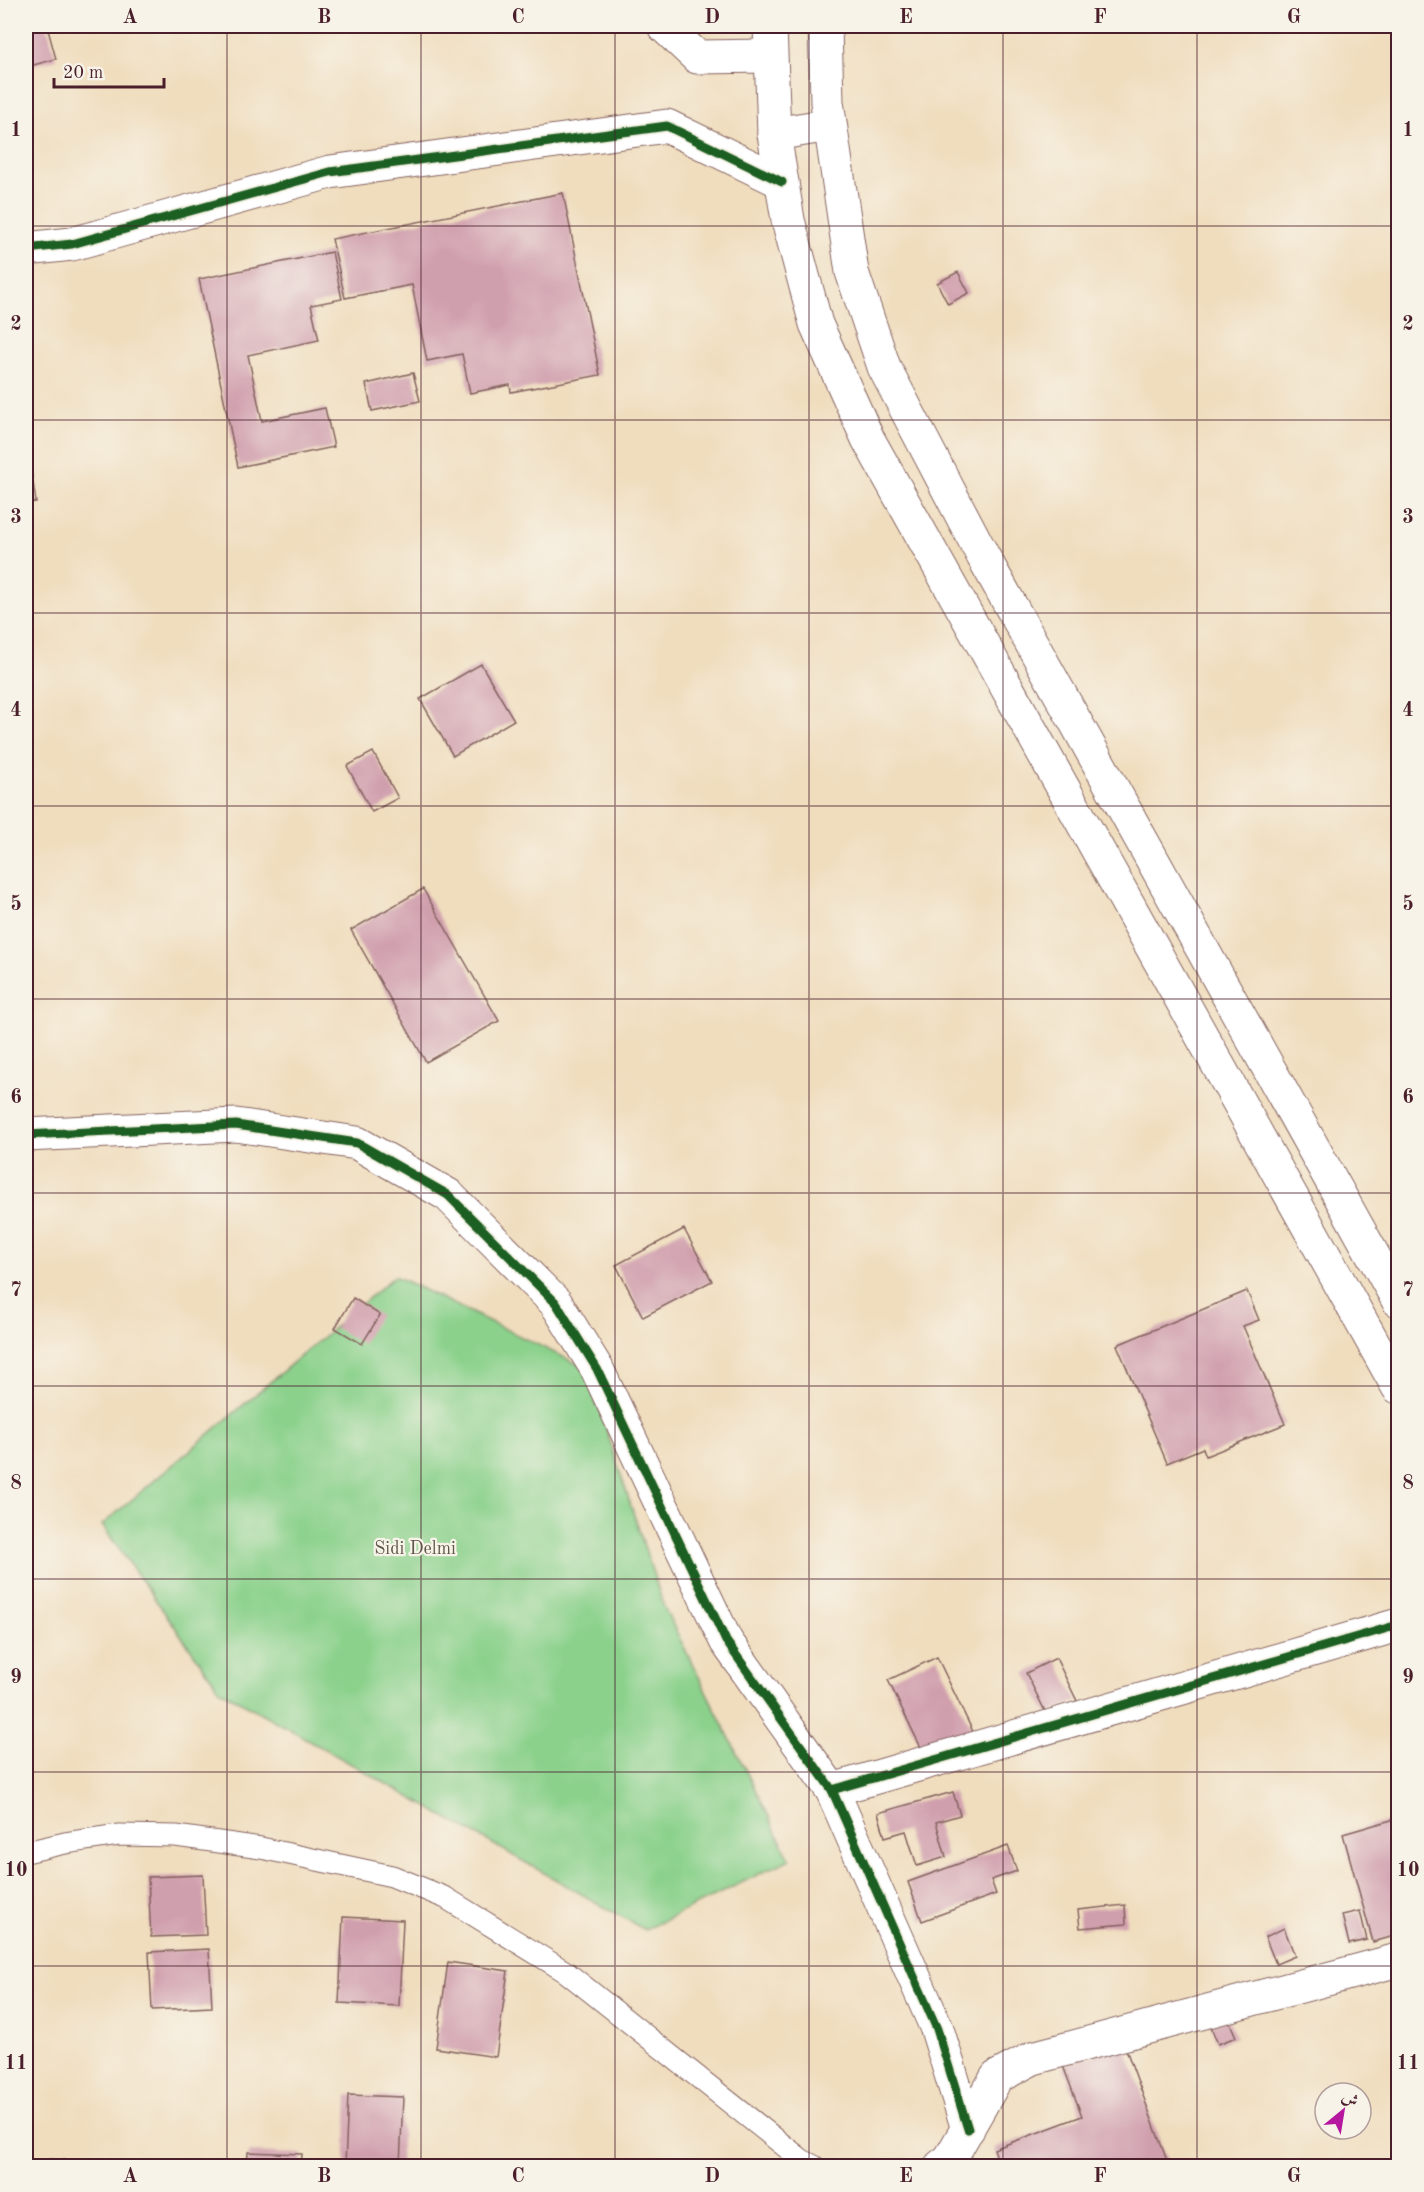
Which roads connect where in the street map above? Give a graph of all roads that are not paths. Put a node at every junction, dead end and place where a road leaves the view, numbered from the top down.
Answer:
1 (664, 26) edge
2 (825, 26) edge
3 (770, 41) edge
4 (830, 125) junction
5 (774, 134) junction
6 (782, 182) junction
7 (26, 249) edge
8 (26, 1135) edge
9 (1398, 1300) edge
10 (1398, 1387) edge
11 (1398, 1625) edge
12 (832, 1790) junction
13 (26, 1852) edge
14 (1398, 1960) edge
15 (968, 2129) junction
16 (949, 2164) edge
17 (814, 2166) edge

1 - 3 main road
2 - 4 main road
3 - 5 main road
4 - 5 main road
4 - 9 main road
5 - 6 main road
6 - 7 main road
6 - 10 main road
8 - 12 main road
11 - 12 main road
12 - 15 main road
13 - 17 lane
14 - 15 main road
15 - 16 main road

